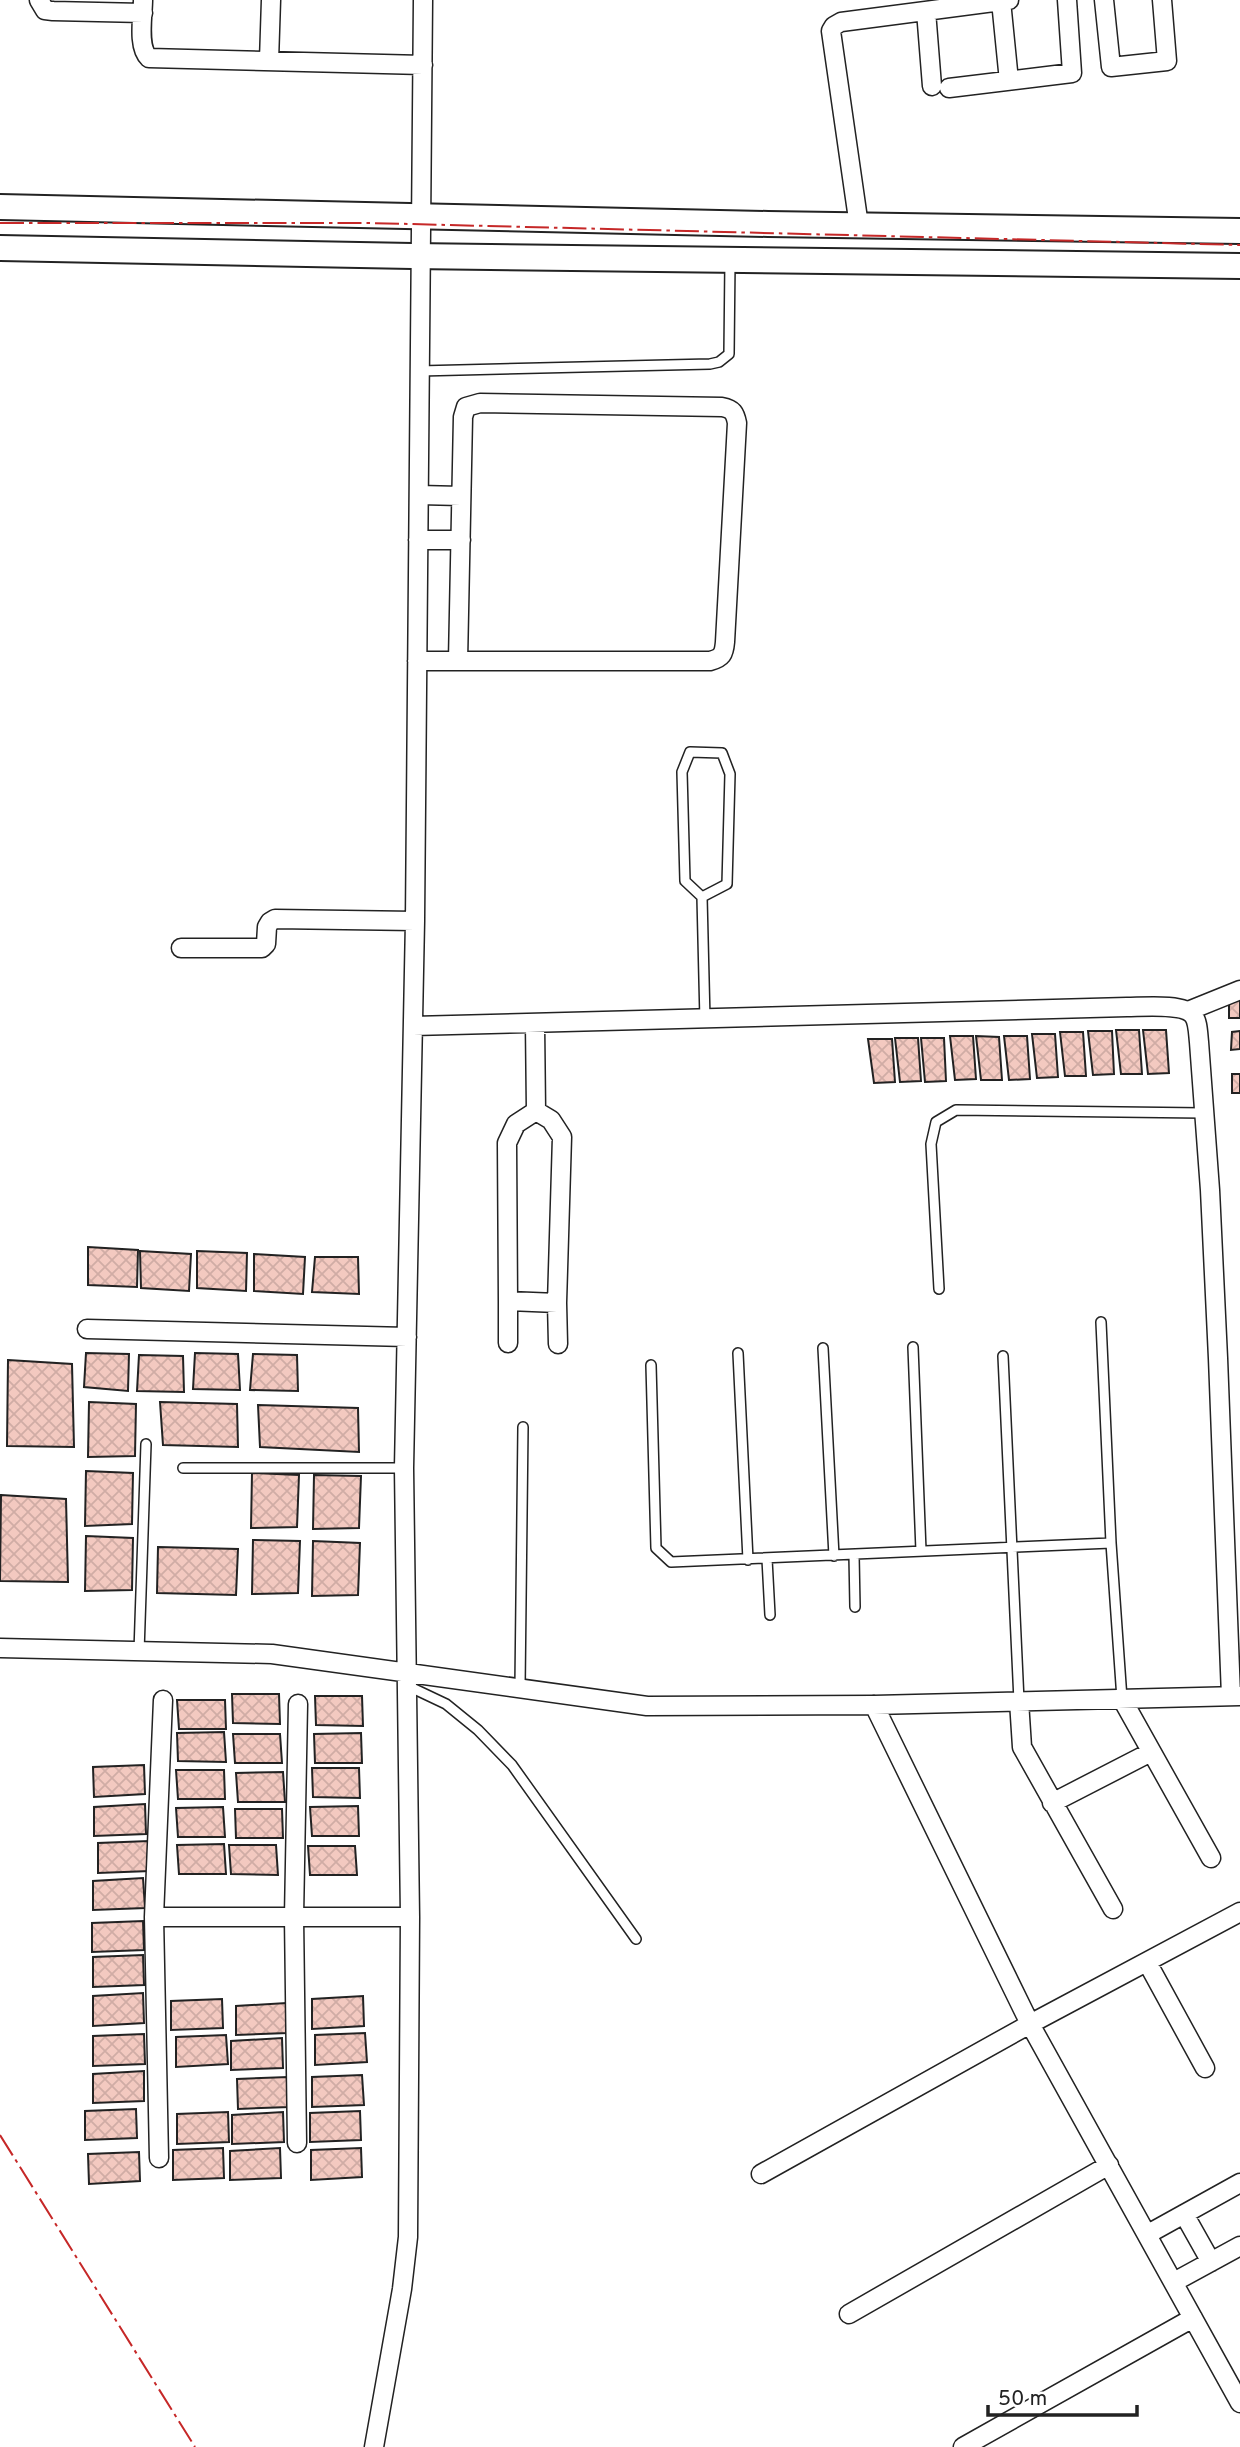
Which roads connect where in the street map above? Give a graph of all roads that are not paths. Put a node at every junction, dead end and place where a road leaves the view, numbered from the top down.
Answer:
1 (39, 0) edge
2 (271, 0) edge
3 (423, 0) edge
4 (1009, 0) edge
5 (1067, 0) edge
6 (1104, 0) edge
7 (1162, 0) edge
8 (1001, 1) edge
9 (959, 3) edge
10 (143, 6) edge
11 (926, 11) junction
12 (269, 61) junction
13 (423, 65) junction
14 (1009, 81) junction
15 (0, 207) edge
16 (422, 216) junction
17 (859, 226) junction
18 (1240, 232) edge
19 (0, 248) edge
20 (420, 256) junction
21 (730, 259) junction
22 (1240, 266) edge
23 (419, 371) junction
24 (419, 495) junction
25 (461, 496) junction
26 (418, 540) junction
27 (460, 540) junction
28 (417, 661) junction
29 (458, 661) junction
30 (702, 897) junction
31 (415, 921) junction
32 (180, 948) dead end
33 (1240, 989) edge
34 (1188, 1011) junction
35 (705, 1020) junction
36 (535, 1024) junction
37 (413, 1026) junction
38 (536, 1111) junction
39 (1203, 1113) junction
40 (939, 1289) dead end
41 (508, 1301) junction
42 (557, 1303) junction
43 (1101, 1322) dead end
44 (87, 1329) dead end
45 (407, 1337) junction
46 (508, 1343) dead end
47 (558, 1344) dead end
48 (913, 1347) dead end
49 (823, 1348) dead end
50 (738, 1353) dead end
51 (1003, 1356) dead end
52 (651, 1365) dead end
53 (523, 1427) dead end
54 (146, 1444) dead end
55 (183, 1468) dead end
56 (404, 1468) junction
57 (1111, 1544) junction
58 (1012, 1547) junction
59 (920, 1551) junction
60 (854, 1555) junction
61 (834, 1556) junction
62 (767, 1559) junction
63 (748, 1560) junction
64 (855, 1607) dead end
65 (770, 1615) dead end
66 (0, 1648) edge
67 (139, 1652) junction
68 (407, 1679) junction
69 (520, 1687) junction
70 (1236, 1696) edge
71 (1122, 1699) junction
72 (163, 1700) dead end
73 (1019, 1701) junction
74 (298, 1704) dead end
75 (874, 1705) junction
76 (1151, 1752) junction
77 (1052, 1802) junction
78 (1211, 1858) dead end
79 (1113, 1909) dead end
80 (1240, 1913) edge
81 (154, 1917) junction
82 (294, 1917) junction
83 (410, 1917) junction
84 (636, 1940) dead end
85 (1147, 1962) junction
86 (1030, 2024) junction
87 (1205, 2068) dead end
88 (298, 2143) dead end
89 (159, 2158) dead end
90 (1109, 2165) junction
91 (761, 2174) dead end
92 (1240, 2183) edge
93 (1184, 2214) junction
94 (1148, 2234) junction
95 (1240, 2246) edge
96 (1211, 2262) junction
97 (1174, 2282) junction
98 (849, 2314) dead end
99 (1193, 2318) junction
100 (1240, 2403) edge
101 (374, 2447) edge
102 (963, 2447) edge

1 - 10 street
2 - 12 street
3 - 13 street
4 - 8 street
5 - 14 street
6 - 7 street
8 - 9 street
8 - 14 street
9 - 11 street
10 - 12 street
11 - 14 street
11 - 17 street
12 - 13 street
13 - 16 street
15 - 16 street
16 - 17 street
16 - 20 street
17 - 18 street
19 - 20 street
20 - 21 street
20 - 23 street
21 - 22 street
21 - 23 lane
23 - 24 street
24 - 25 street
24 - 26 street
25 - 27 street
25 - 29 street
26 - 27 street
26 - 28 street
27 - 29 street
28 - 29 street
28 - 31 street
30 - 30 lane
30 - 35 lane
31 - 32 street
31 - 37 street
33 - 34 street
34 - 35 street
34 - 39 street
35 - 36 street
36 - 37 street
36 - 38 street
37 - 45 street
38 - 41 street
38 - 42 street
39 - 40 lane
39 - 70 street
41 - 42 street
41 - 46 street
42 - 47 street
43 - 57 lane
44 - 45 street
45 - 56 street
48 - 59 lane
49 - 61 lane
50 - 63 lane
51 - 58 lane
52 - 63 lane
53 - 69 lane
54 - 67 lane
55 - 56 lane
56 - 68 street
57 - 58 lane
57 - 71 lane
58 - 59 lane
58 - 73 lane
59 - 60 lane
60 - 61 lane
60 - 64 lane
61 - 62 lane
62 - 63 lane
62 - 65 lane
66 - 67 street
67 - 68 street
68 - 69 street
68 - 83 street
68 - 84 lane
69 - 75 street
70 - 71 street
71 - 73 street
71 - 76 street
72 - 81 street
73 - 75 street
73 - 77 street
74 - 82 street
75 - 86 street
76 - 77 street
76 - 78 street
77 - 79 street
80 - 85 street
81 - 82 street
81 - 89 street
82 - 83 street
82 - 88 street
83 - 101 street
85 - 86 street
85 - 87 street
86 - 90 street
86 - 91 street
90 - 94 street
90 - 98 street
92 - 93 street
93 - 94 street
93 - 96 street
94 - 97 street
95 - 96 street
96 - 97 street
97 - 99 street
99 - 100 street
99 - 102 street

